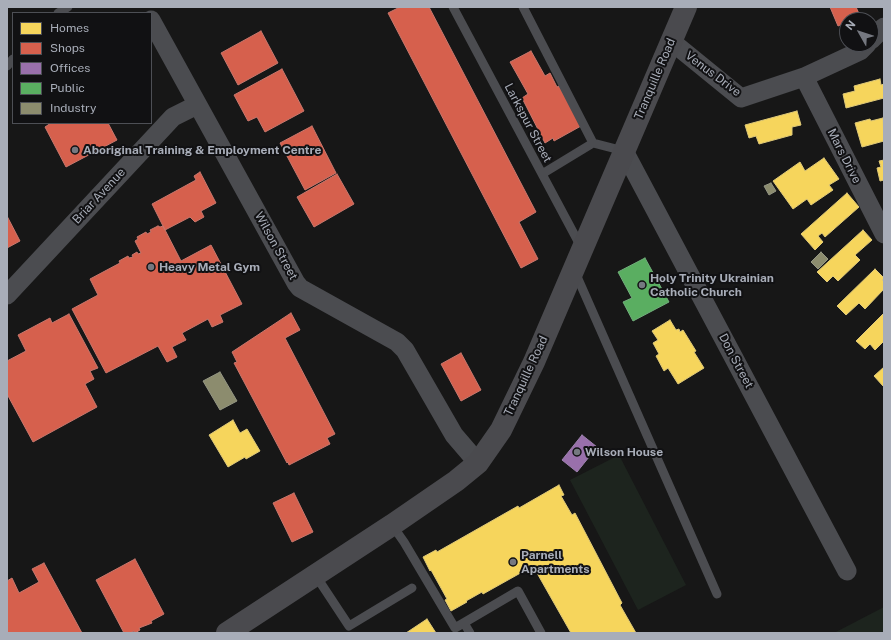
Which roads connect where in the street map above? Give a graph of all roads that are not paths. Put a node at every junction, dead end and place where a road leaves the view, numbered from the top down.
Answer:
1 (453, 7) edge
2 (523, 7) edge
3 (686, 7) edge
4 (152, 22) edge
5 (671, 41) junction
6 (858, 52) edge
7 (804, 78) junction
8 (197, 105) junction
9 (593, 144) junction
10 (624, 151) junction
11 (542, 174) junction
12 (884, 234) edge
13 (582, 249) junction
14 (574, 269) junction
15 (7, 295) edge
16 (478, 463) junction
17 (392, 525) junction
18 (847, 571) dead end
19 (316, 576) junction
20 (412, 588) dead end
21 (717, 594) dead end
22 (464, 623) junction
23 (227, 633) edge
24 (470, 633) edge
25 (541, 633) edge

1 - 11 lane, Larkspur Street
2 - 9 lane
3 - 5 main road, Tranquille Road
4 - 8 street, Wilson Street
5 - 7 street, Venus Drive
5 - 10 main road, Tranquille Road
6 - 7 street
7 - 12 street, Mars Drive
8 - 15 street, Briar Avenue
8 - 16 street, Wilson Street
9 - 10 lane
9 - 11 lane
10 - 13 main road, Tranquille Road
10 - 18 street, Don Street
11 - 13 lane, Larkspur Street
13 - 14 main road, Tranquille Road
14 - 16 main road, Tranquille Road
14 - 21 lane
16 - 17 main road, Tranquille Road
17 - 19 main road, Tranquille Road
17 - 22 lane
19 - 20 lane
19 - 23 main road, Tranquille Road
22 - 24 lane
22 - 25 lane

